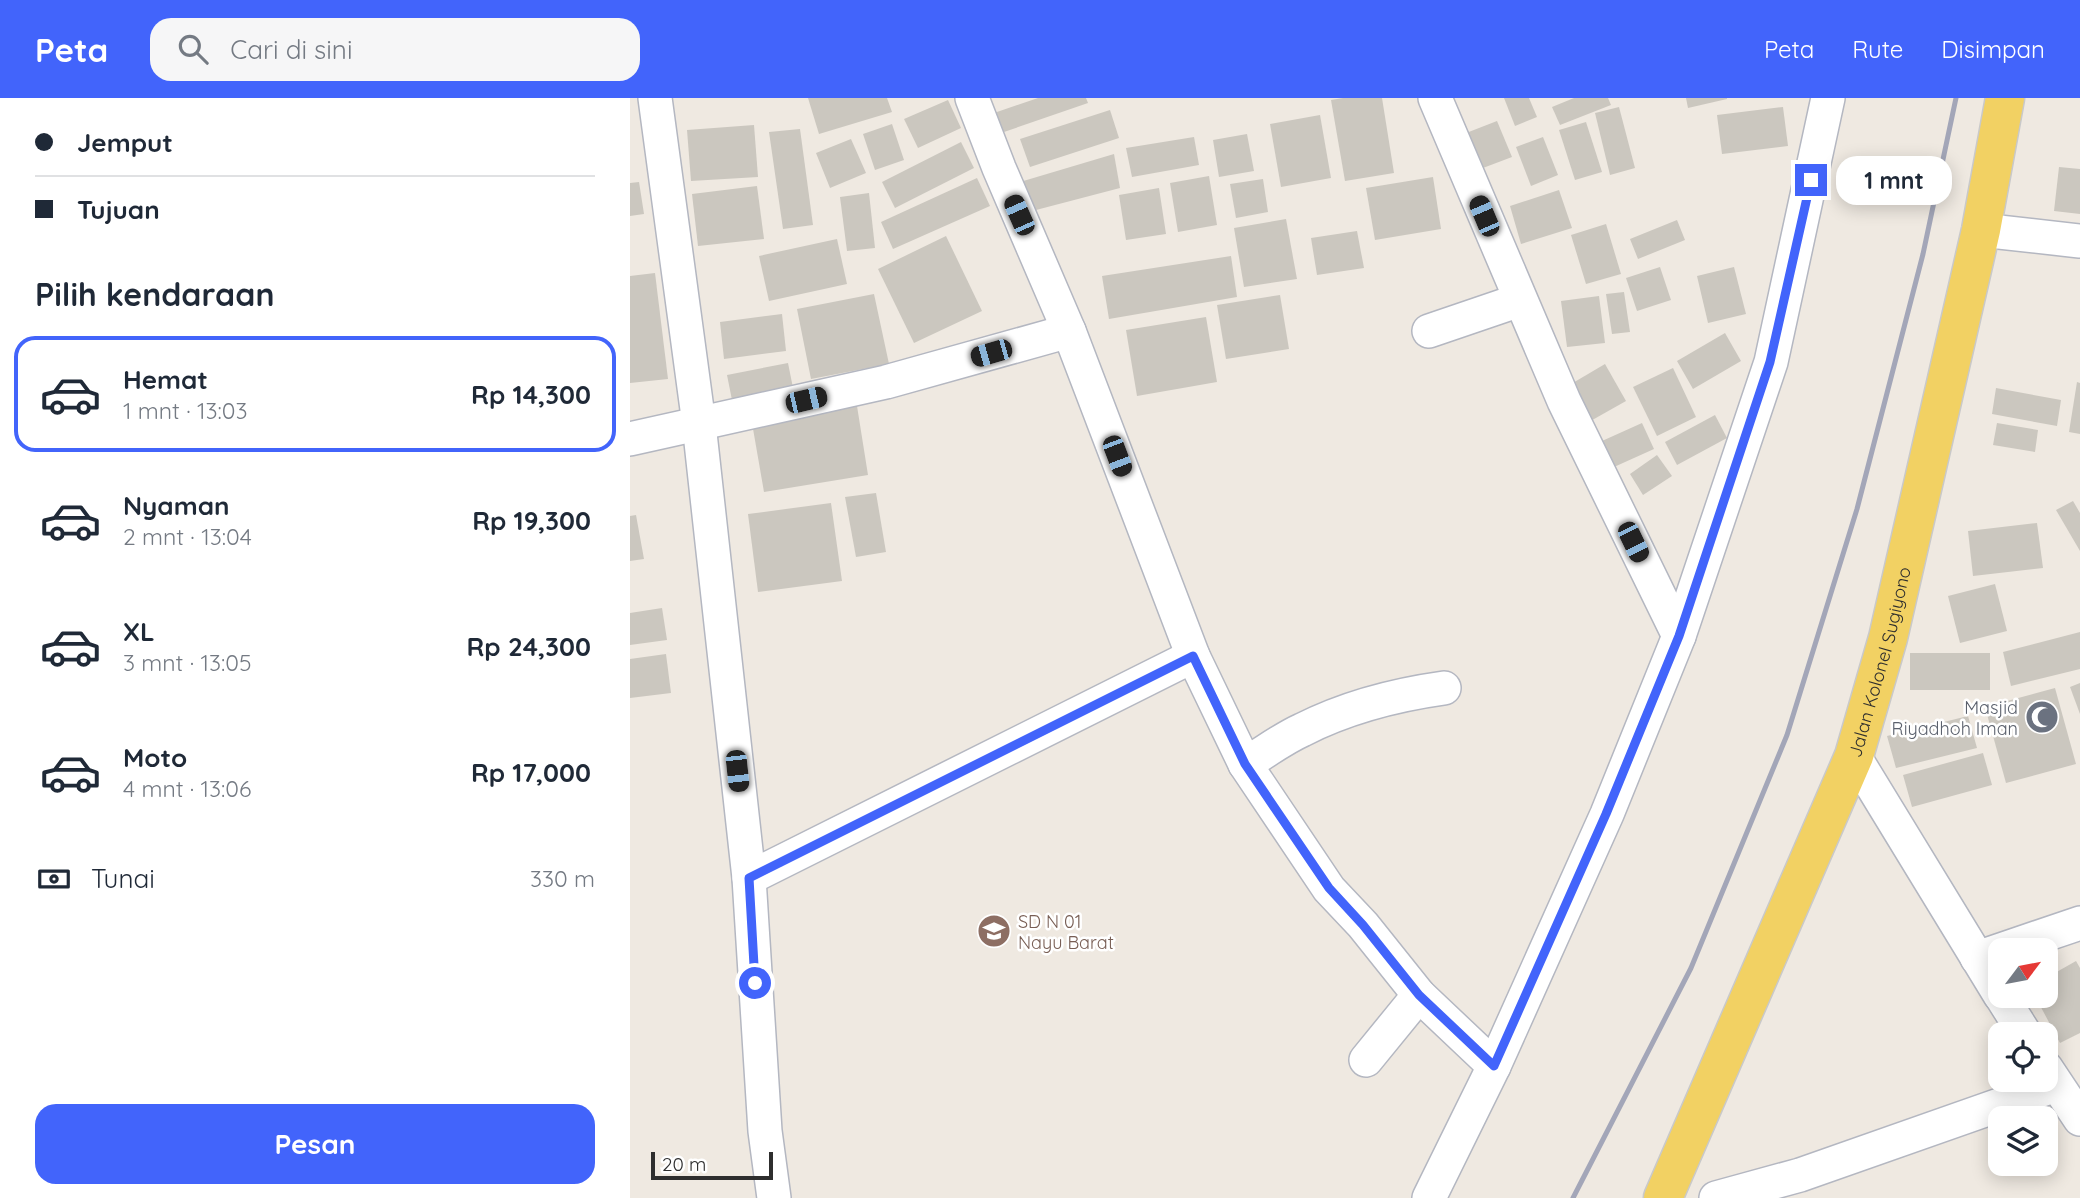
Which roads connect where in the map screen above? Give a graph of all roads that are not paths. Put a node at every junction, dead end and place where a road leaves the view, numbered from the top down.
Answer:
1 (655, 98) edge
2 (972, 98) edge
3 (1435, 98) edge
4 (1828, 98) edge
5 (2005, 98) edge
6 (1981, 230) junction
7 (2080, 241) edge
8 (1520, 300) junction
9 (1069, 331) junction
10 (1429, 331) dead end
11 (699, 424) junction
12 (630, 439) edge
13 (1679, 636) junction
14 (1193, 656) junction
15 (1444, 688) dead end
16 (1854, 756) junction
17 (1245, 764) junction
18 (749, 878) junction
19 (2080, 923) edge
20 (1977, 958) junction
21 (1988, 975) edge
22 (1419, 995) junction
23 (1366, 1059) dead end
24 (1494, 1066) junction
25 (2058, 1086) edge
26 (2010, 1092) edge
27 (2080, 1119) edge
28 (774, 1198) edge
29 (1429, 1198) edge
30 (1663, 1198) edge
31 (1716, 1198) edge

1 - 11 street
2 - 9 street
3 - 8 street
4 - 13 street
5 - 6 main road, Jalan Kolonel Sugiyono
6 - 7 street
6 - 16 main road, Jalan Kolonel Sugiyono
8 - 10 street
8 - 13 street
9 - 11 street
9 - 14 street
11 - 12 street
11 - 18 street
13 - 24 street
14 - 17 street
14 - 18 street
15 - 17 street
16 - 20 street
16 - 30 main road, Jalan Kolonel Sugiyono
17 - 22 street
18 - 28 street
19 - 20 street
20 - 21 street
22 - 23 street
22 - 24 street
24 - 29 street
25 - 27 street
26 - 31 street

